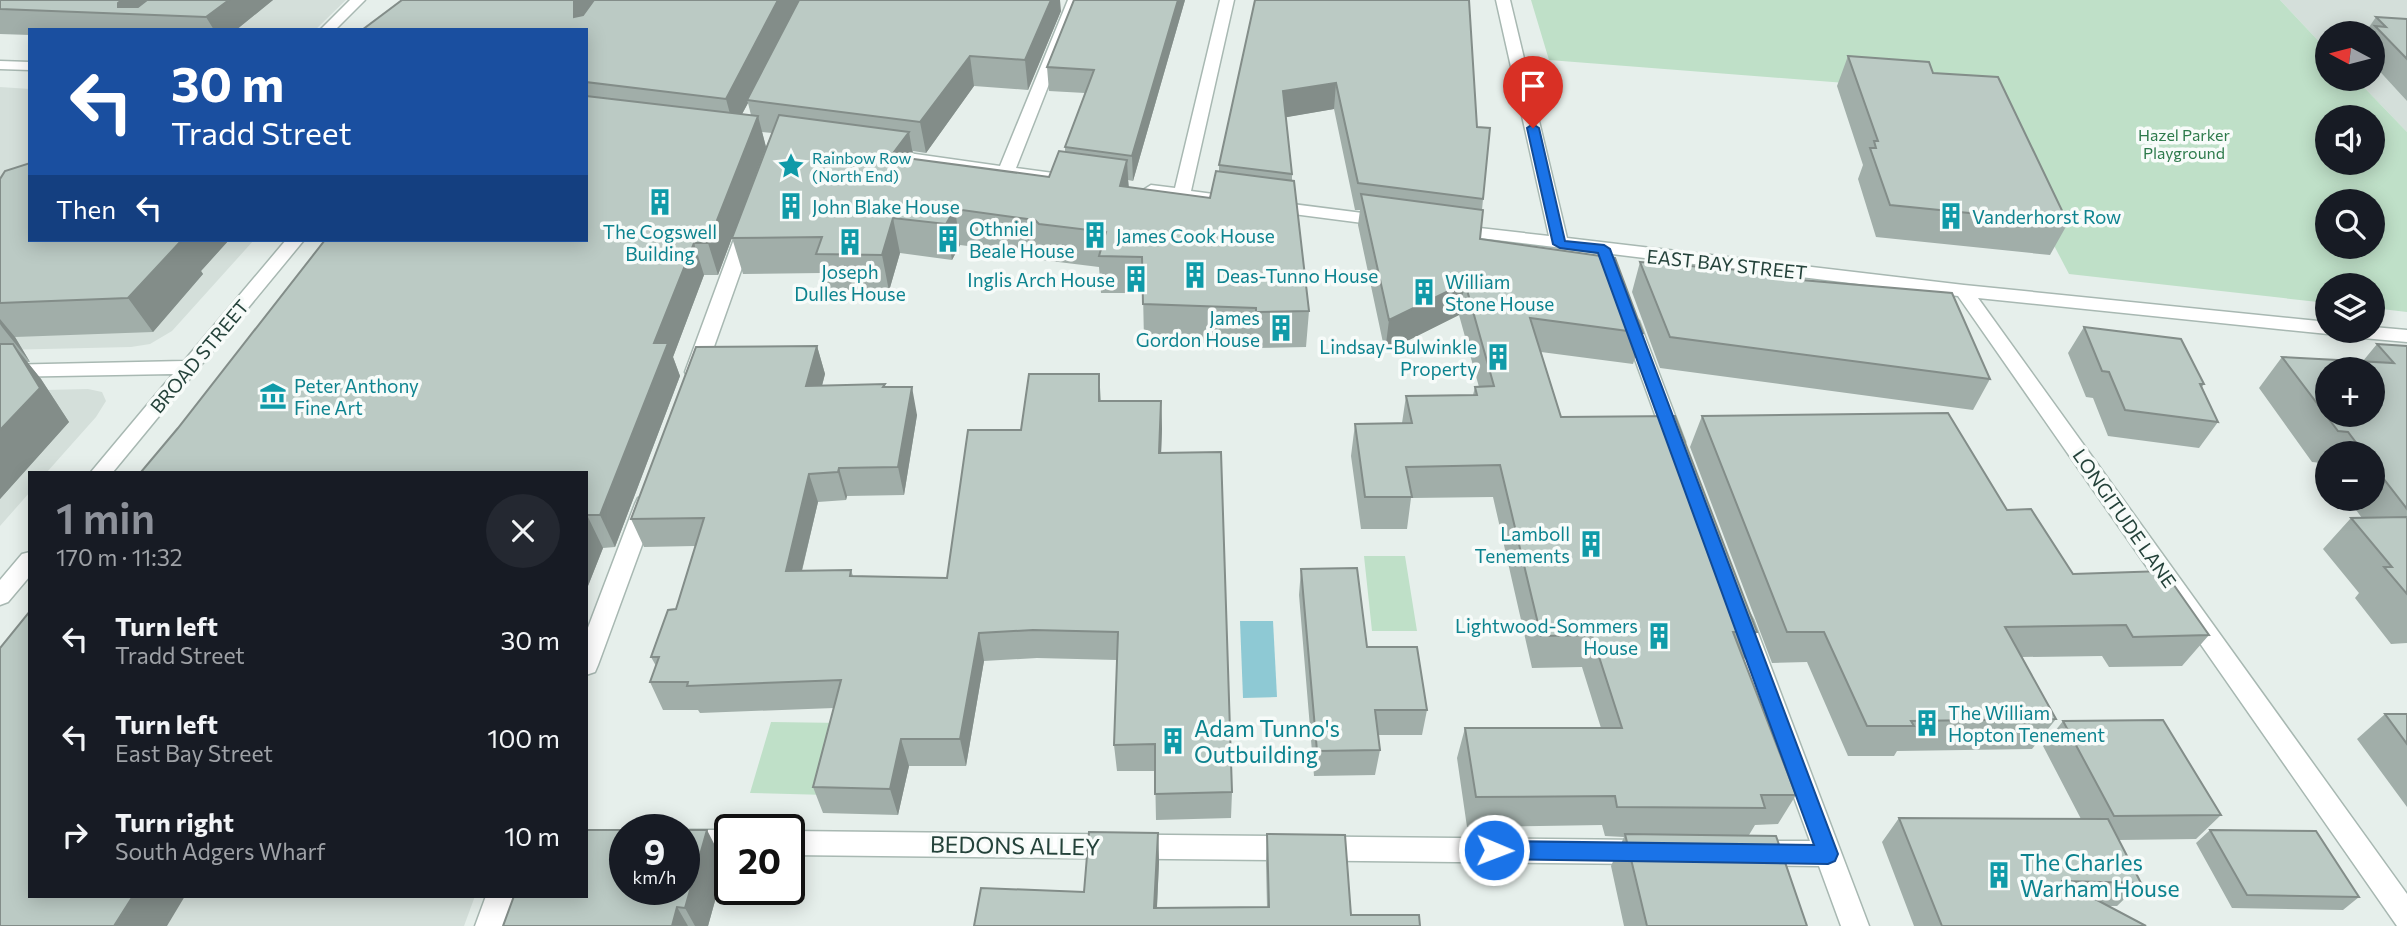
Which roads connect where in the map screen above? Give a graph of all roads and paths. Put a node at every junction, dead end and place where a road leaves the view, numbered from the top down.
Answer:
1 (358, 0) edge
2 (1075, 0) edge
3 (1227, 0) edge
4 (1503, 0) edge
5 (329, 28) edge
6 (0, 65) edge
7 (28, 66) edge
8 (876, 154) edge
9 (1006, 171) junction
10 (1097, 183) edge
11 (1136, 188) edge
12 (1182, 194) junction
13 (752, 216) edge
14 (1400, 223) edge
15 (1440, 229) edge
16 (293, 242) edge
17 (1560, 244) junction
18 (1604, 249) junction
19 (1612, 274) edge
20 (1964, 291) junction
21 (1623, 301) edge
22 (2315, 327) edge
23 (2385, 334) edge
24 (2407, 336) edge
25 (190, 367) junction
26 (0, 371) edge
27 (687, 392) edge
28 (1684, 464) edge
29 (103, 471) edge
30 (650, 491) edge
31 (28, 562) edge
32 (0, 596) edge
33 (1735, 605) edge
34 (588, 660) edge
35 (805, 843) edge
36 (1670, 852) edge
37 (1724, 853) edge
38 (1828, 854) junction
39 (499, 898) edge
40 (2407, 917) edge
41 (489, 926) edge
42 (1855, 926) edge

1 - 5 street
2 - 9 street
3 - 12 street
4 - 17 street
6 - 7 street
8 - 9 street
9 - 10 street
11 - 12 street
12 - 14 street
13 - 27 street
15 - 17 street, EAST BAY STREET
16 - 25 street, BROAD STREET
17 - 18 street, EAST BAY STREET
18 - 19 street
18 - 20 street, EAST BAY STREET
20 - 22 street, EAST BAY STREET
20 - 40 street, LONGITUDE LANE
21 - 28 street
23 - 24 street
25 - 26 street
25 - 29 street, BROAD STREET
30 - 34 street
31 - 32 street
33 - 38 street
35 - 36 street, BEDONS ALLEY
37 - 38 street
38 - 42 street
39 - 41 street

